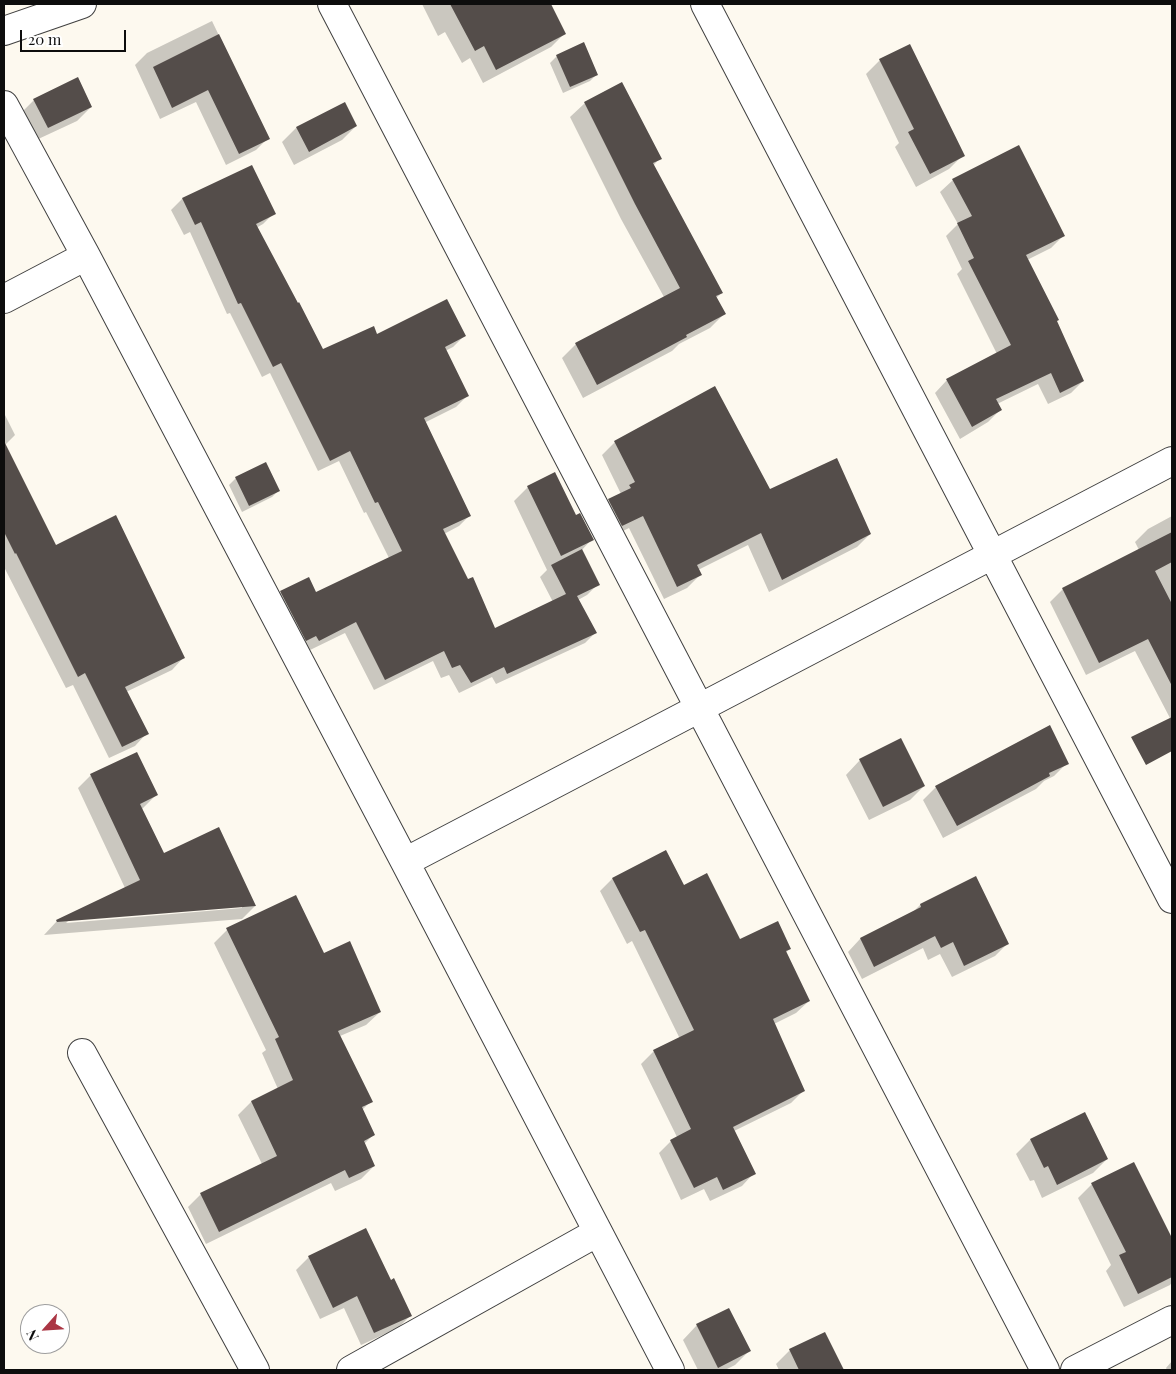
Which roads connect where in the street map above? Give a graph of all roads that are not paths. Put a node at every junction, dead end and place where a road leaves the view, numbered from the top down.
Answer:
1 (82, 4) edge
2 (332, 4) edge
3 (705, 4) edge
4 (4, 31) edge
5 (4, 105) edge
6 (86, 256) junction
7 (4, 299) edge
8 (1172, 462) edge
9 (993, 555) junction
10 (700, 708) junction
11 (405, 862) junction
12 (1172, 899) edge
13 (82, 1053) dead end
14 (598, 1232) junction
15 (1172, 1320) edge
16 (255, 1370) edge
17 (351, 1370) edge
18 (670, 1370) edge
19 (1045, 1370) edge
20 (1075, 1370) edge

1 - 4 street
2 - 10 street
3 - 9 street
5 - 6 street
6 - 7 street
6 - 11 street
8 - 9 street
9 - 10 street
9 - 12 street
10 - 11 street
10 - 19 street
11 - 14 street
13 - 16 street
14 - 17 street
14 - 18 street
15 - 20 street

